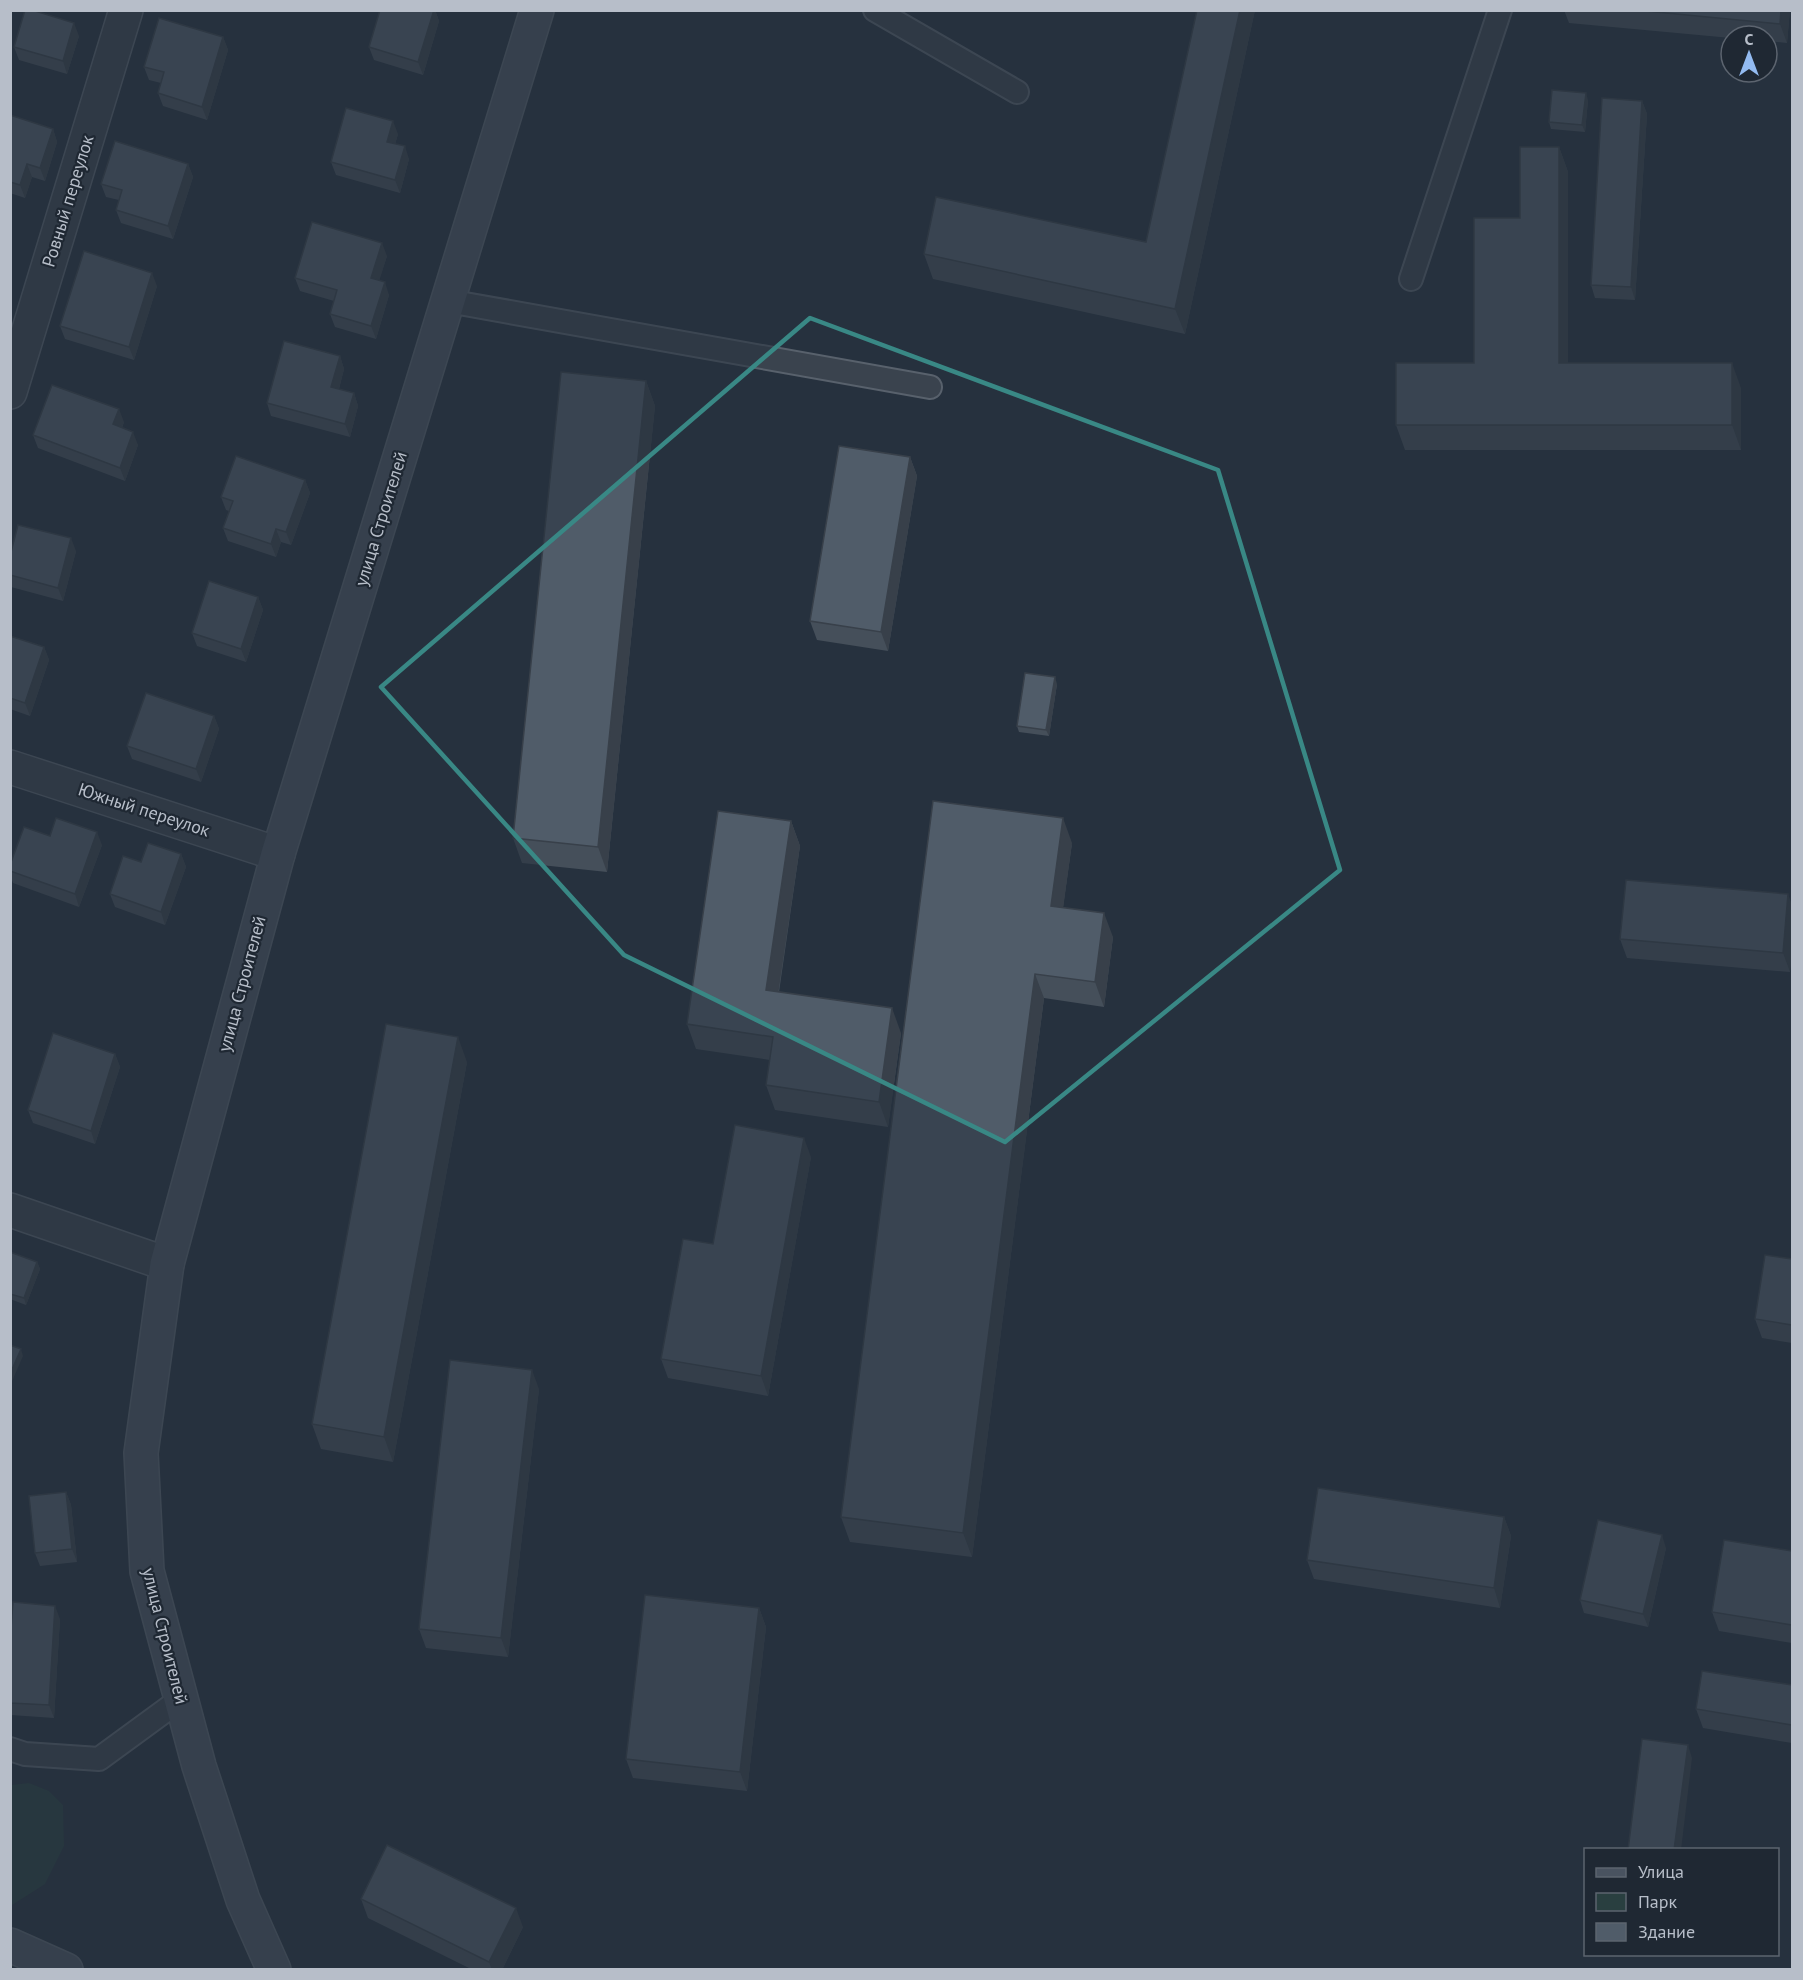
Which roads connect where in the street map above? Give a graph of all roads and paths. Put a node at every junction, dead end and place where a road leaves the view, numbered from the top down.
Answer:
1 (126, 10) edge
2 (537, 10) edge
3 (875, 10) edge
4 (1500, 10) edge
5 (1017, 92) dead end
6 (1411, 279) dead end
7 (448, 302) junction
8 (930, 387) dead end
9 (10, 392) edge
10 (10, 767) edge
11 (278, 854) junction
12 (10, 1210) edge
13 (166, 1264) junction
14 (181, 1699) junction
15 (10, 1749) edge
16 (10, 1946) edge
17 (66, 1970) edge
18 (274, 1970) edge

1 - 9 street, Ровный переулок
2 - 7 street, улица Строителей
3 - 5 lane
4 - 6 lane
7 - 8 lane
7 - 11 street, улица Строителей
10 - 11 street, Южный переулок
11 - 13 street, улица Строителей
12 - 13 street
13 - 14 street, улица Строителей
14 - 15 lane
14 - 18 street, улица Строителей
16 - 17 street

